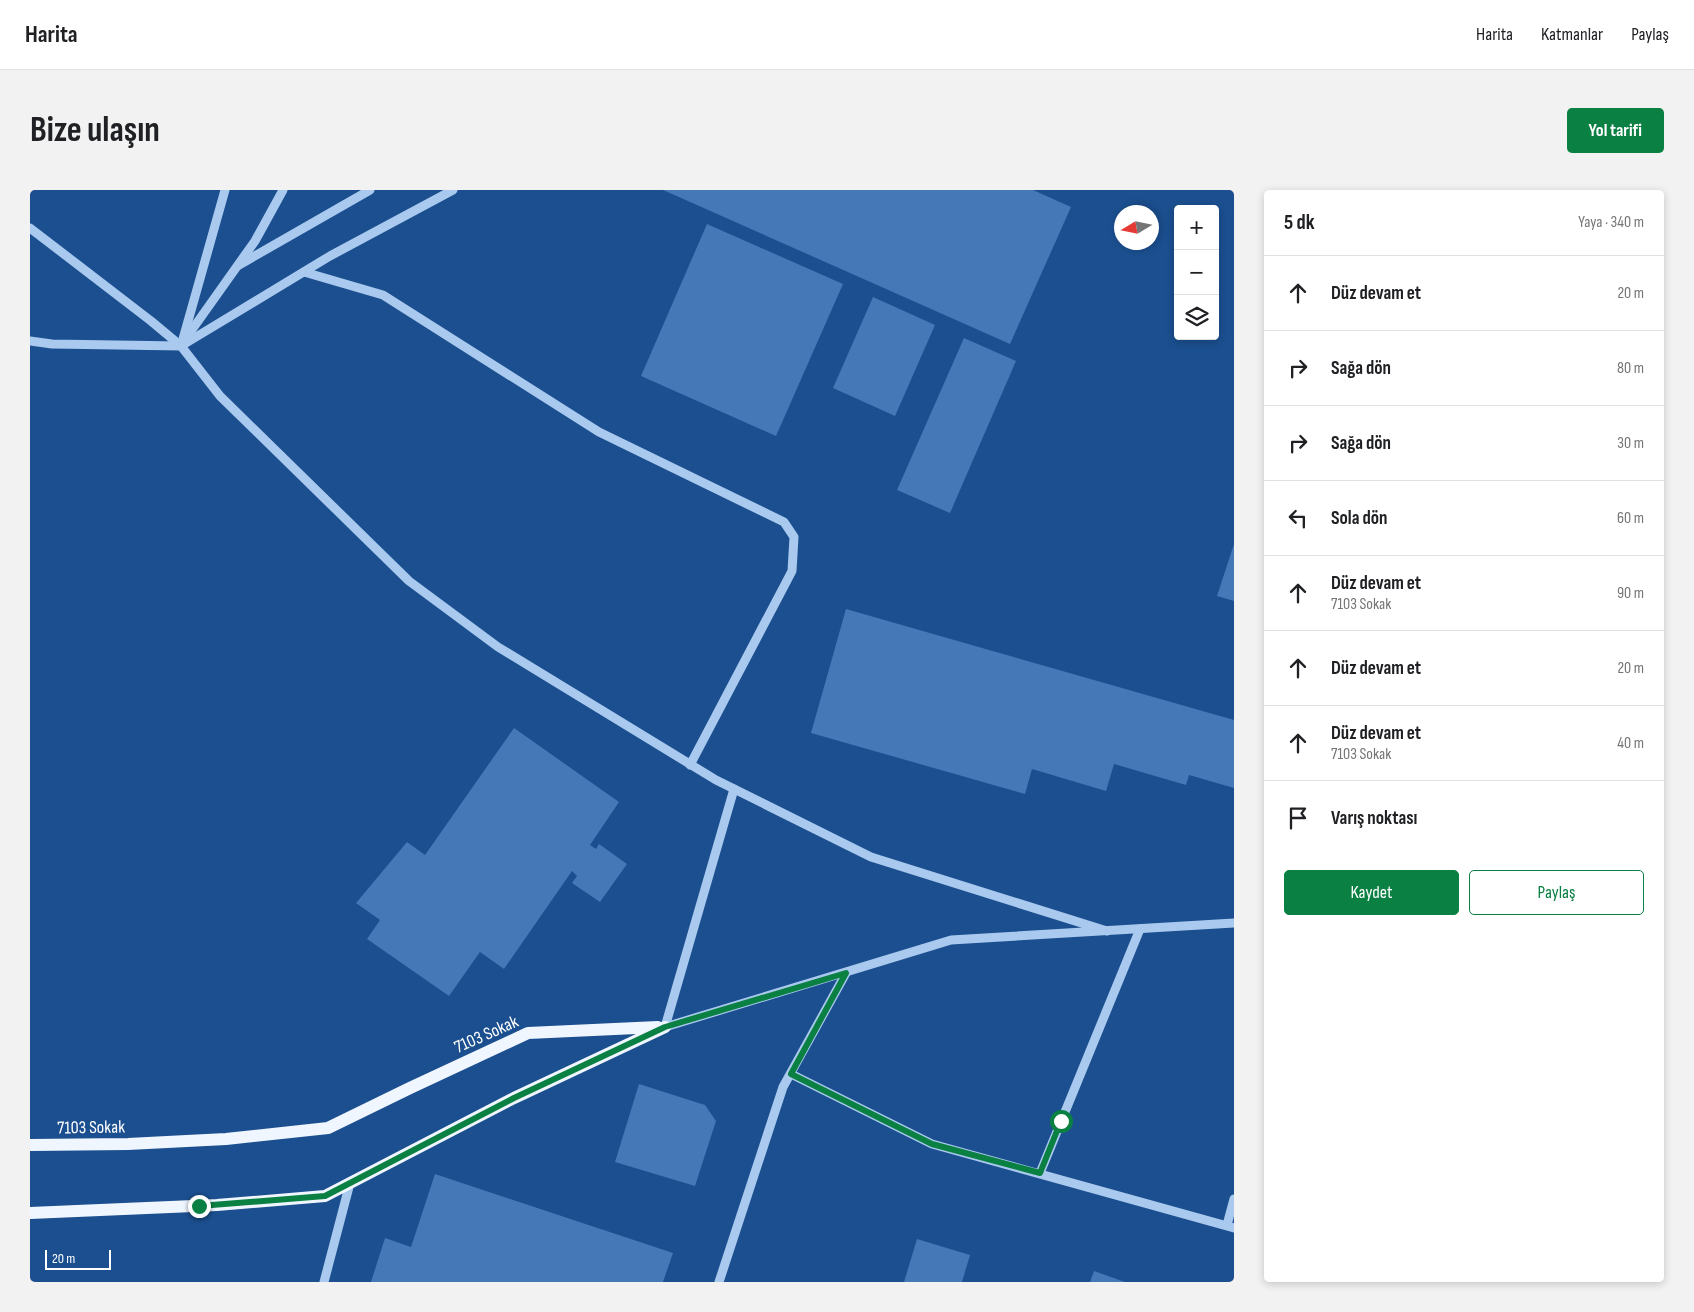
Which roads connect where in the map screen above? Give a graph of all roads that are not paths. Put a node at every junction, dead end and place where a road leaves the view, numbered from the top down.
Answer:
1 (225, 190) edge
2 (283, 190) edge
3 (370, 190) edge
4 (454, 190) edge
5 (30, 228) edge
6 (237, 267) junction
7 (304, 272) junction
8 (30, 341) edge
9 (181, 346) junction
10 (690, 765) junction
11 (734, 789) junction
12 (1234, 923) edge
13 (1140, 929) junction
14 (1107, 931) junction
15 (846, 973) junction
16 (665, 1027) junction
17 (791, 1074) junction
18 (30, 1145) edge
19 (1040, 1173) junction
20 (350, 1183) junction
21 (1234, 1199) edge
22 (30, 1213) edge
23 (1230, 1226) edge
24 (324, 1282) edge
25 (719, 1282) edge

1 - 9 street
2 - 6 street
3 - 6 street
4 - 7 street
5 - 9 street
6 - 9 street
7 - 9 street
7 - 10 street
8 - 9 street
9 - 10 street
10 - 11 street
11 - 14 street
11 - 16 street
12 - 13 street
13 - 14 street
13 - 19 street
14 - 15 street
15 - 16 street
15 - 17 street
16 - 18 main road, 7103 Sokak
16 - 20 main road
17 - 19 street
17 - 25 street
19 - 23 street
20 - 22 main road
20 - 24 street
21 - 23 street

